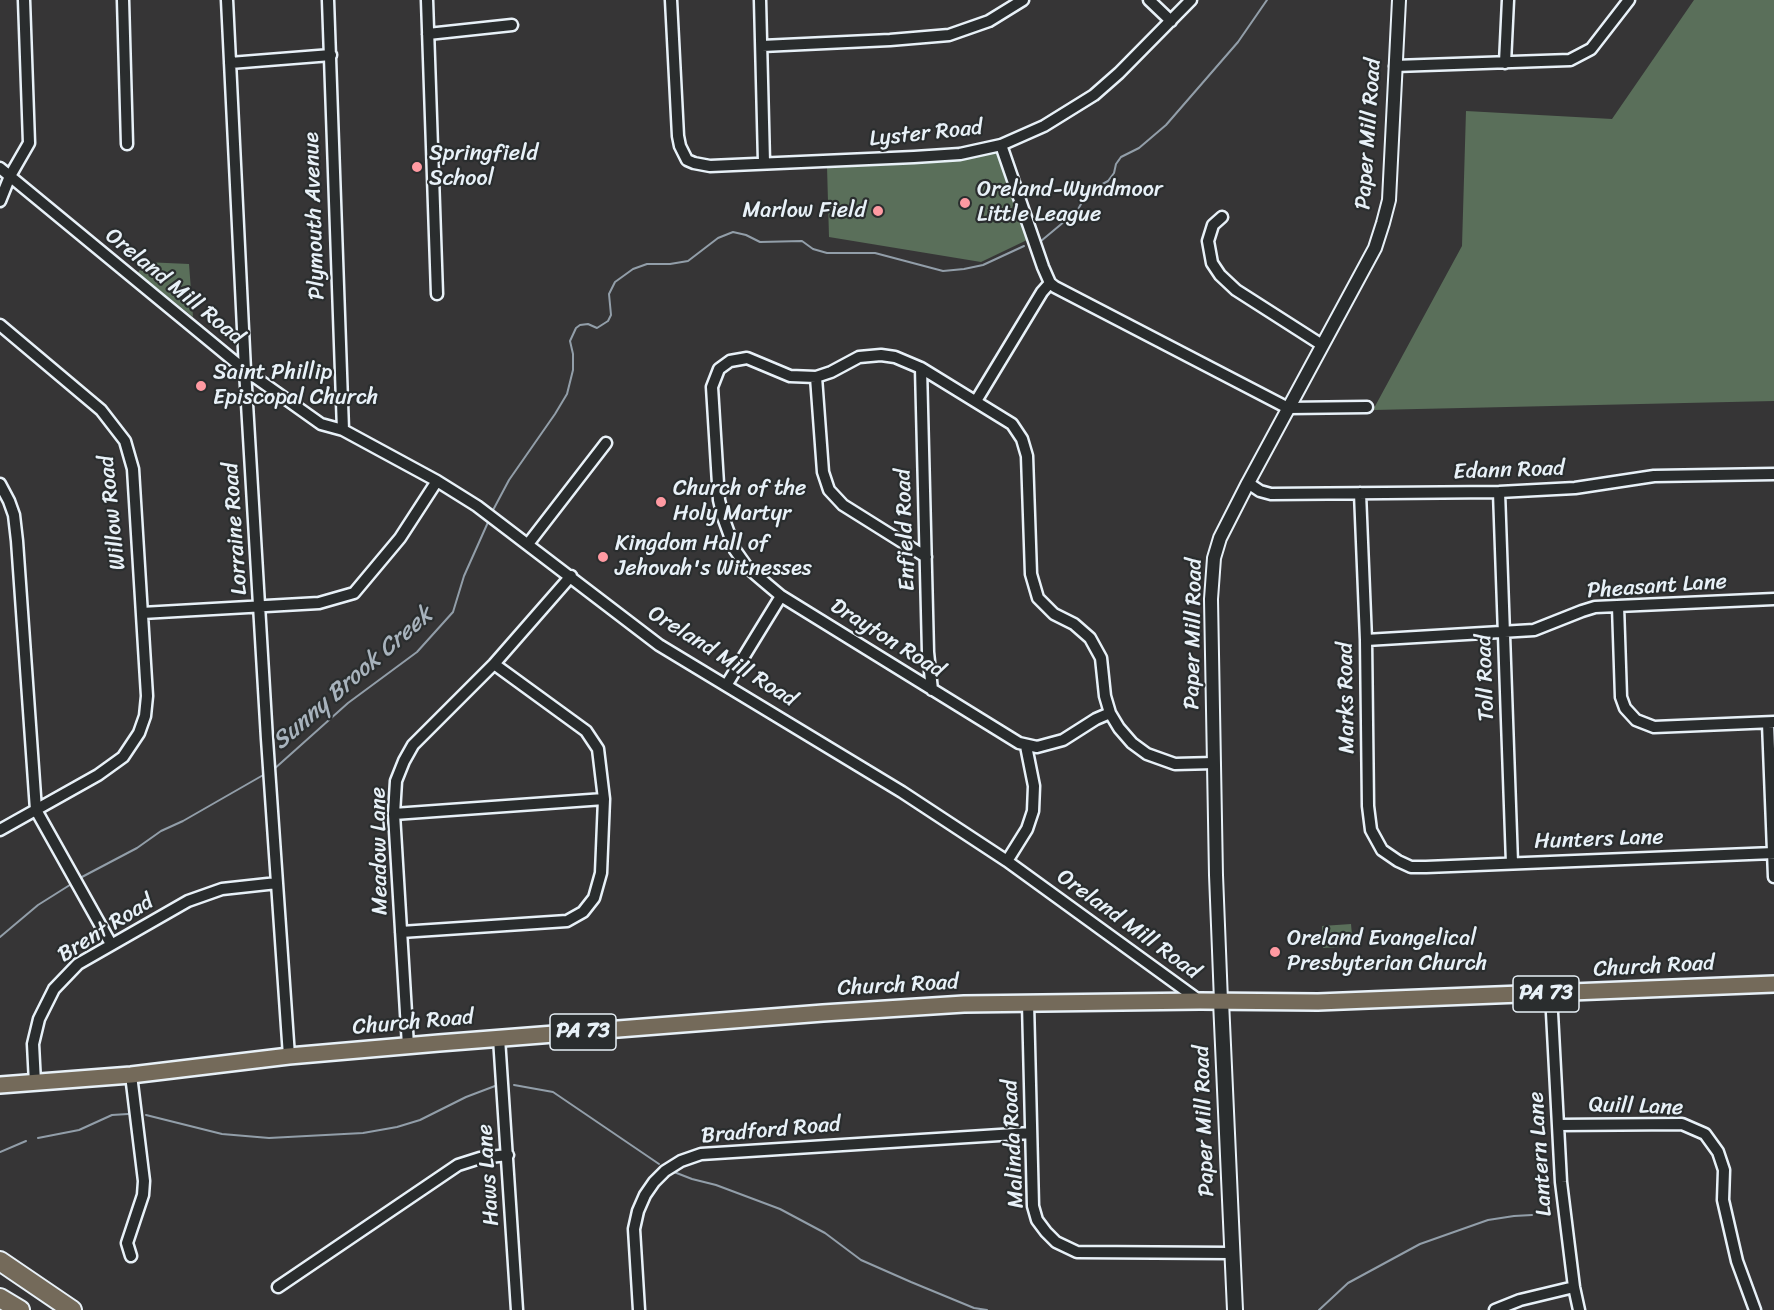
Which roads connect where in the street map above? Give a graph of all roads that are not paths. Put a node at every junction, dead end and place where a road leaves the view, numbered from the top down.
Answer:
1 (24, 0) edge
2 (123, 0) edge
3 (227, 0) edge
4 (328, 0) edge
5 (427, 0) edge
6 (671, 0) edge
7 (760, 0) edge
8 (1023, 0) edge
9 (1149, 0) edge
10 (1191, 0) edge
11 (1399, 0) edge
12 (1508, 0) edge
13 (1629, 0) edge
14 (1171, 21) junction
15 (512, 25) dead end
16 (428, 34) junction
17 (762, 46) junction
18 (331, 55) junction
19 (230, 63) junction
20 (1505, 63) junction
21 (1395, 66) junction
22 (127, 144) dead end
23 (1000, 145) junction
24 (764, 162) junction
25 (0, 168) edge
26 (10, 176) junction
27 (0, 201) edge
28 (1222, 217) dead end
29 (1050, 283) junction
30 (437, 294) dead end
31 (0, 325) edge
32 (1322, 345) junction
33 (921, 368) junction
34 (245, 370) junction
35 (816, 377) junction
36 (976, 401) junction
37 (1367, 407) dead end
38 (1288, 408) junction
39 (343, 430) junction
40 (606, 443) dead end
41 (1774, 474) edge
42 (437, 481) junction
43 (1248, 483) junction
44 (0, 484) edge
45 (1499, 492) junction
46 (1360, 493) junction
47 (528, 544) junction
48 (926, 557) junction
49 (571, 576) junction
50 (781, 596) junction
51 (1774, 600) edge
52 (260, 606) junction
53 (1618, 606) junction
54 (142, 613) junction
55 (1504, 633) junction
56 (1366, 640) junction
57 (494, 664) junction
58 (727, 684) junction
59 (932, 690) junction
60 (1110, 713) junction
61 (1771, 723) edge
62 (1026, 746) junction
63 (1214, 763) junction
64 (604, 799) junction
65 (36, 810) junction
66 (394, 814) junction
67 (0, 830) edge
68 (1774, 853) edge
69 (1007, 861) junction
70 (1512, 863) junction
71 (1426, 867) joint
72 (1774, 877) edge
73 (277, 883) junction
74 (401, 932) junction
75 (111, 944) junction
76 (1774, 984) edge
77 (1551, 994) junction
78 (1200, 1001) junction
79 (1221, 1001) junction
80 (1028, 1003) junction
81 (500, 1038) junction
82 (408, 1046) junction
83 (289, 1056) junction
84 (131, 1075) junction
85 (31, 1084) junction
86 (0, 1088) edge
87 (1558, 1125) junction
88 (1031, 1133) junction
89 (508, 1155) junction
90 (1232, 1253) junction
91 (131, 1256) dead end
92 (0, 1261) edge
93 (0, 1272) edge
94 (278, 1287) dead end
95 (1574, 1287) junction
96 (0, 1298) edge
97 (0, 1304) edge
98 (20, 1310) edge
99 (65, 1310) edge
100 (72, 1310) edge
101 (517, 1310) edge
102 (639, 1310) edge
103 (1235, 1310) edge
104 (1495, 1310) edge
105 (1579, 1310) edge
106 (1755, 1310) edge

1 - 26 street
2 - 22 street
3 - 19 street, Lorraine Road
4 - 18 street, Plymouth Avenue
5 - 16 street
6 - 24 street, Lyster Road
7 - 17 street
8 - 17 street
9 - 14 street
10 - 14 street, Lyster Road
11 - 21 street, Paper Mill Road
12 - 20 street
13 - 20 street
14 - 23 street, Lyster Road
15 - 16 street
16 - 30 street
17 - 24 street
18 - 19 street
18 - 39 street, Plymouth Avenue
19 - 34 street, Lorraine Road
20 - 21 street
21 - 32 street, Paper Mill Road
23 - 24 street, Lyster Road
23 - 29 street
25 - 26 street, Oreland Mill Road
26 - 27 street
26 - 34 street, Oreland Mill Road
28 - 32 street
29 - 36 street
29 - 38 street
31 - 54 street, Willow Road
32 - 38 street, Paper Mill Road
33 - 35 street
33 - 36 street
33 - 48 street, Enfield Road
34 - 39 street, Oreland Mill Road
34 - 52 street, Lorraine Road
35 - 48 street
35 - 50 street, Drayton Road
36 - 60 street
37 - 38 street
38 - 43 street, Paper Mill Road
39 - 42 street, Oreland Mill Road
40 - 47 street
41 - 45 street, Edann Road
42 - 47 street, Oreland Mill Road
42 - 52 street
43 - 46 street, Edann Road
43 - 63 street, Paper Mill Road
44 - 65 street
45 - 46 street, Edann Road
45 - 55 street, Toll Road
46 - 56 street, Marks Road
47 - 49 street, Oreland Mill Road
48 - 59 street, Enfield Road
49 - 57 street, Meadow Lane
49 - 58 street, Oreland Mill Road
50 - 58 street
50 - 59 street, Drayton Road
51 - 53 street, Pheasant Lane
52 - 54 street
52 - 73 street, Lorraine Road
53 - 55 street, Pheasant Lane
53 - 61 street
54 - 65 street, Willow Road
55 - 56 street, Pheasant Lane
55 - 70 street, Toll Road
56 - 71 street, Marks Road
57 - 64 street
57 - 66 street, Meadow Lane
58 - 69 street, Oreland Mill Road
59 - 62 street, Drayton Road
60 - 62 street
60 - 63 street
61 - 68 street
62 - 69 street
63 - 79 street, Paper Mill Road
64 - 66 street
64 - 74 street
65 - 67 street
65 - 75 street
66 - 74 street, Meadow Lane
68 - 70 street, Hunters Lane
68 - 72 street
69 - 78 street, Oreland Mill Road
70 - 71 street, Hunters Lane
73 - 75 street, Brent Road
73 - 83 street, Lorraine Road
74 - 82 street, Meadow Lane
75 - 85 street, Brent Road
76 - 77 main road, Church Road / PA 73
77 - 79 main road, Church Road / PA 73
77 - 87 street, Lantern Lane
78 - 79 main road, Church Road / PA 73
78 - 80 main road, Church Road / PA 73
79 - 90 main road, Paper Mill Road
80 - 81 main road, Church Road / PA 73
80 - 88 street, Malinda Road
81 - 82 main road, Church Road / PA 73
81 - 89 street, Haws Lane
82 - 83 main road, Church Road / PA 73
83 - 84 main road, Church Road / PA 73
84 - 85 main road, Church Road / PA 73
84 - 91 street
85 - 86 main road, Church Road / PA 73
87 - 95 street, Lantern Lane
87 - 106 street, Quill Lane
88 - 90 street, Malinda Road
88 - 102 street, Bradford Road
89 - 94 street
89 - 101 street, Haws Lane
90 - 103 main road, Paper Mill Road
92 - 100 highway
93 - 99 highway
95 - 104 street
95 - 105 street, Lantern Lane
96 - 98 highway
97 - 98 highway

